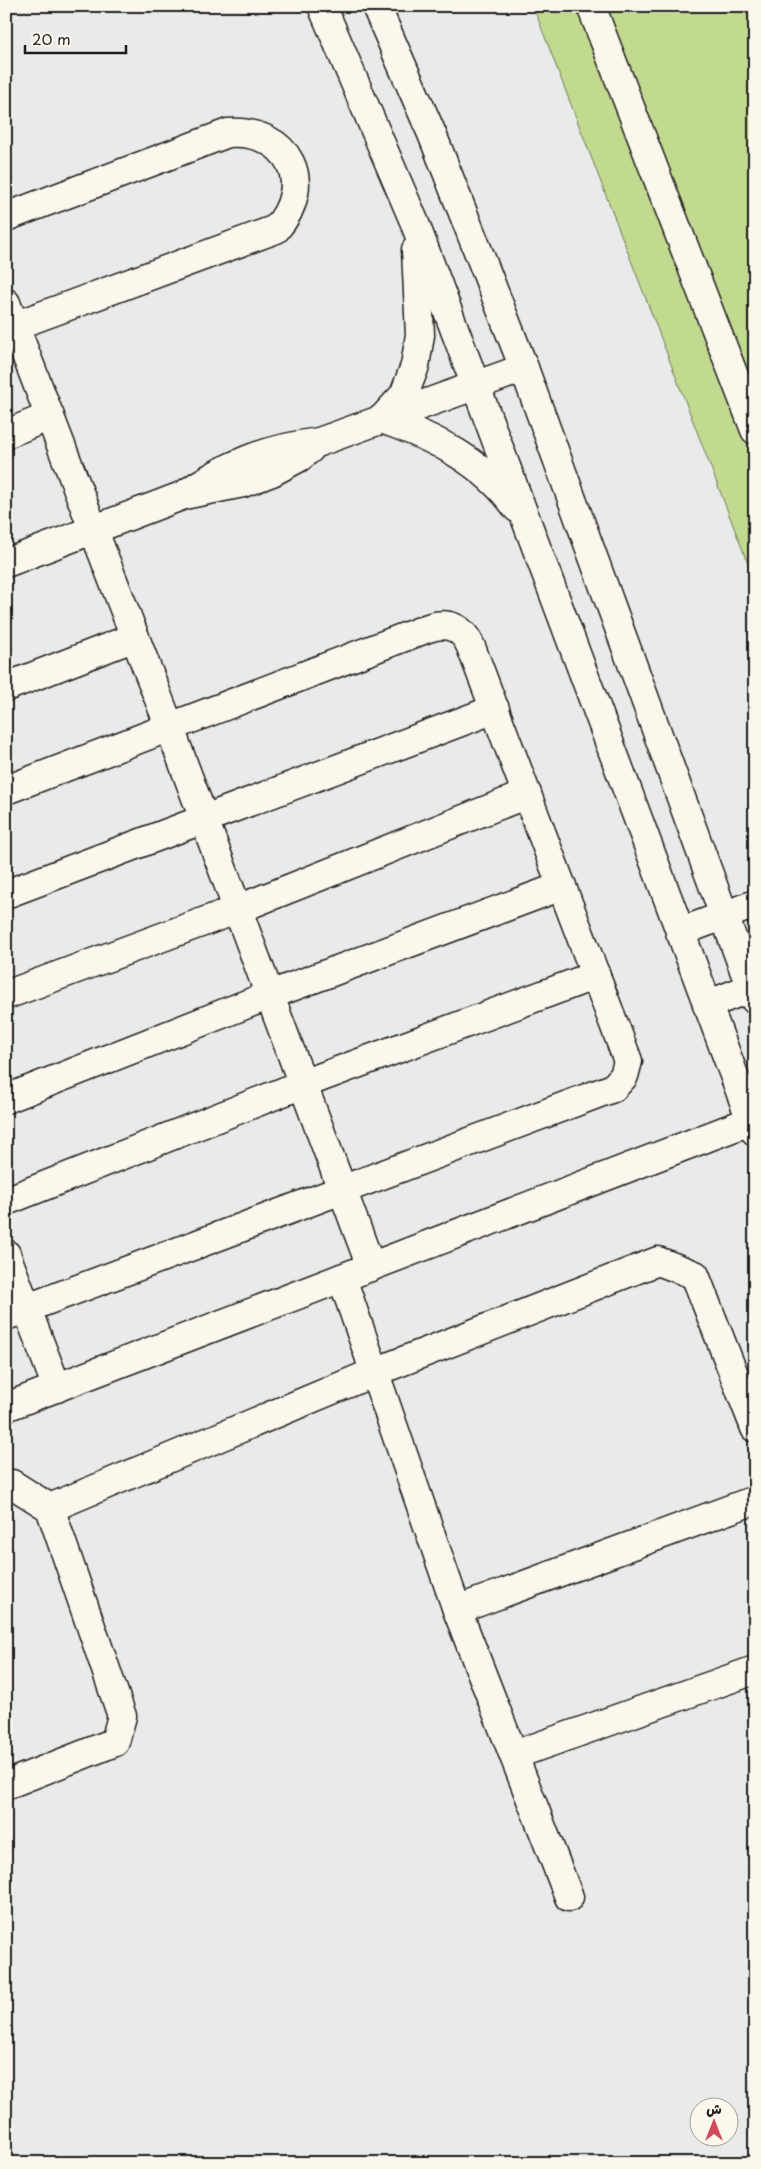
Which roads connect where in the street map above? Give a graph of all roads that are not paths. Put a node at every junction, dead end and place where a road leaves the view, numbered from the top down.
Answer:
1 (322, 6) edge
2 (376, 6) edge
3 (591, 6) edge
4 (6, 217) edge
5 (414, 221) junction
6 (9, 319) edge
7 (524, 368) junction
8 (476, 385) junction
9 (50, 416) junction
10 (382, 420) junction
11 (755, 430) edge
12 (6, 434) edge
13 (530, 528) junction
14 (94, 529) junction
15 (6, 563) edge
16 (135, 637) junction
17 (6, 686) edge
18 (496, 709) junction
19 (170, 728) junction
20 (6, 790) edge
21 (527, 794) junction
22 (203, 818) junction
23 (562, 886) junction
24 (6, 894) edge
25 (755, 904) edge
26 (238, 909) junction
27 (724, 915) junction
28 (680, 932) junction
29 (596, 974) junction
30 (753, 992) edge
31 (270, 995) junction
32 (6, 996) edge
33 (707, 1005) junction
34 (303, 1084) junction
35 (6, 1099) edge
36 (754, 1124) edge
37 (343, 1190) junction
38 (6, 1201) edge
39 (6, 1254) edge
40 (370, 1267) junction
41 (342, 1278) junction
42 (16, 1312) edge
43 (375, 1372) junction
44 (57, 1388) junction
45 (6, 1407) edge
46 (755, 1428) edge
47 (6, 1485) edge
48 (755, 1500) edge
49 (50, 1508) junction
50 (457, 1610) junction
51 (755, 1670) edge
52 (514, 1755) junction
53 (6, 1785) edge
54 (569, 1897) dead end

1 - 5 lane
2 - 7 lane
3 - 11 lane
4 - 6 lane
5 - 8 lane
5 - 10 lane
6 - 9 lane
7 - 8 lane
7 - 27 lane
8 - 10 lane
8 - 13 lane
9 - 12 lane
9 - 14 lane
10 - 13 lane
10 - 14 lane
13 - 28 lane
14 - 15 lane
14 - 16 lane
16 - 17 lane
16 - 19 lane
18 - 19 lane
18 - 21 lane
18 - 22 lane
19 - 20 lane
19 - 22 lane
21 - 23 lane
21 - 26 lane
22 - 24 lane
22 - 26 lane
23 - 29 lane
23 - 31 lane
25 - 27 lane
26 - 31 lane
26 - 32 lane
27 - 28 lane
27 - 30 lane
28 - 33 lane
29 - 34 lane
29 - 37 lane
30 - 33 lane
31 - 34 lane
31 - 35 lane
33 - 36 lane
34 - 37 lane
34 - 38 lane
36 - 40 lane
37 - 40 lane
37 - 42 lane
39 - 42 lane
40 - 41 lane
41 - 43 lane
41 - 44 lane
42 - 44 lane
43 - 46 lane
43 - 49 lane
43 - 50 lane
44 - 45 lane
47 - 49 lane
48 - 50 lane
49 - 53 lane
50 - 52 lane
51 - 52 lane
52 - 54 lane

